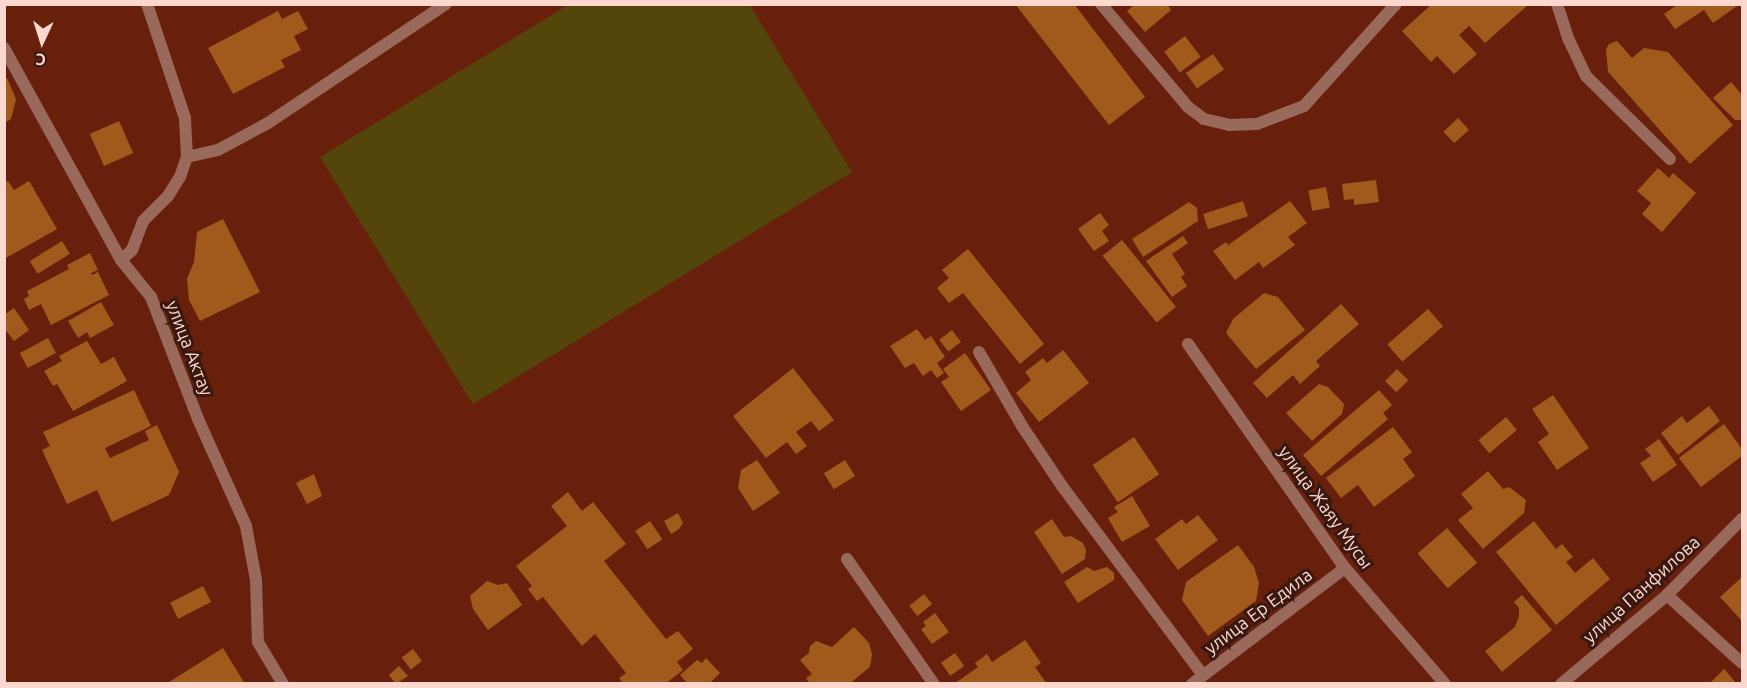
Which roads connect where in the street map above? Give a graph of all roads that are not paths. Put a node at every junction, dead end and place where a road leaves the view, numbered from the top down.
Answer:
1 (147, 4) edge
2 (446, 4) edge
3 (1101, 4) edge
4 (1396, 4) edge
5 (1557, 4) edge
6 (4, 48) edge
7 (187, 157) junction
8 (1670, 159) dead end
9 (121, 260) junction
10 (1188, 344) dead end
11 (979, 352) dead end
12 (1743, 519) edge
13 (847, 559) dead end
14 (1345, 568) junction
15 (1667, 595) junction
16 (1743, 663) edge
17 (1203, 675) junction
18 (283, 684) edge
19 (934, 684) edge
20 (1192, 684) edge
21 (1445, 684) edge
22 (1561, 684) edge

1 - 7 street
2 - 7 street
3 - 4 street
5 - 8 street
6 - 9 street, улица Актау
7 - 9 street
9 - 18 street, улица Актау
10 - 14 street, улица Жаяу Мусы
11 - 17 street
12 - 15 street, улица Панфилова
13 - 19 street
14 - 17 street, улица Ер Едила
14 - 21 street, улица Жаяу Мусы
15 - 16 street
15 - 22 street, улица Панфилова
17 - 20 street, улица Ер Едила

